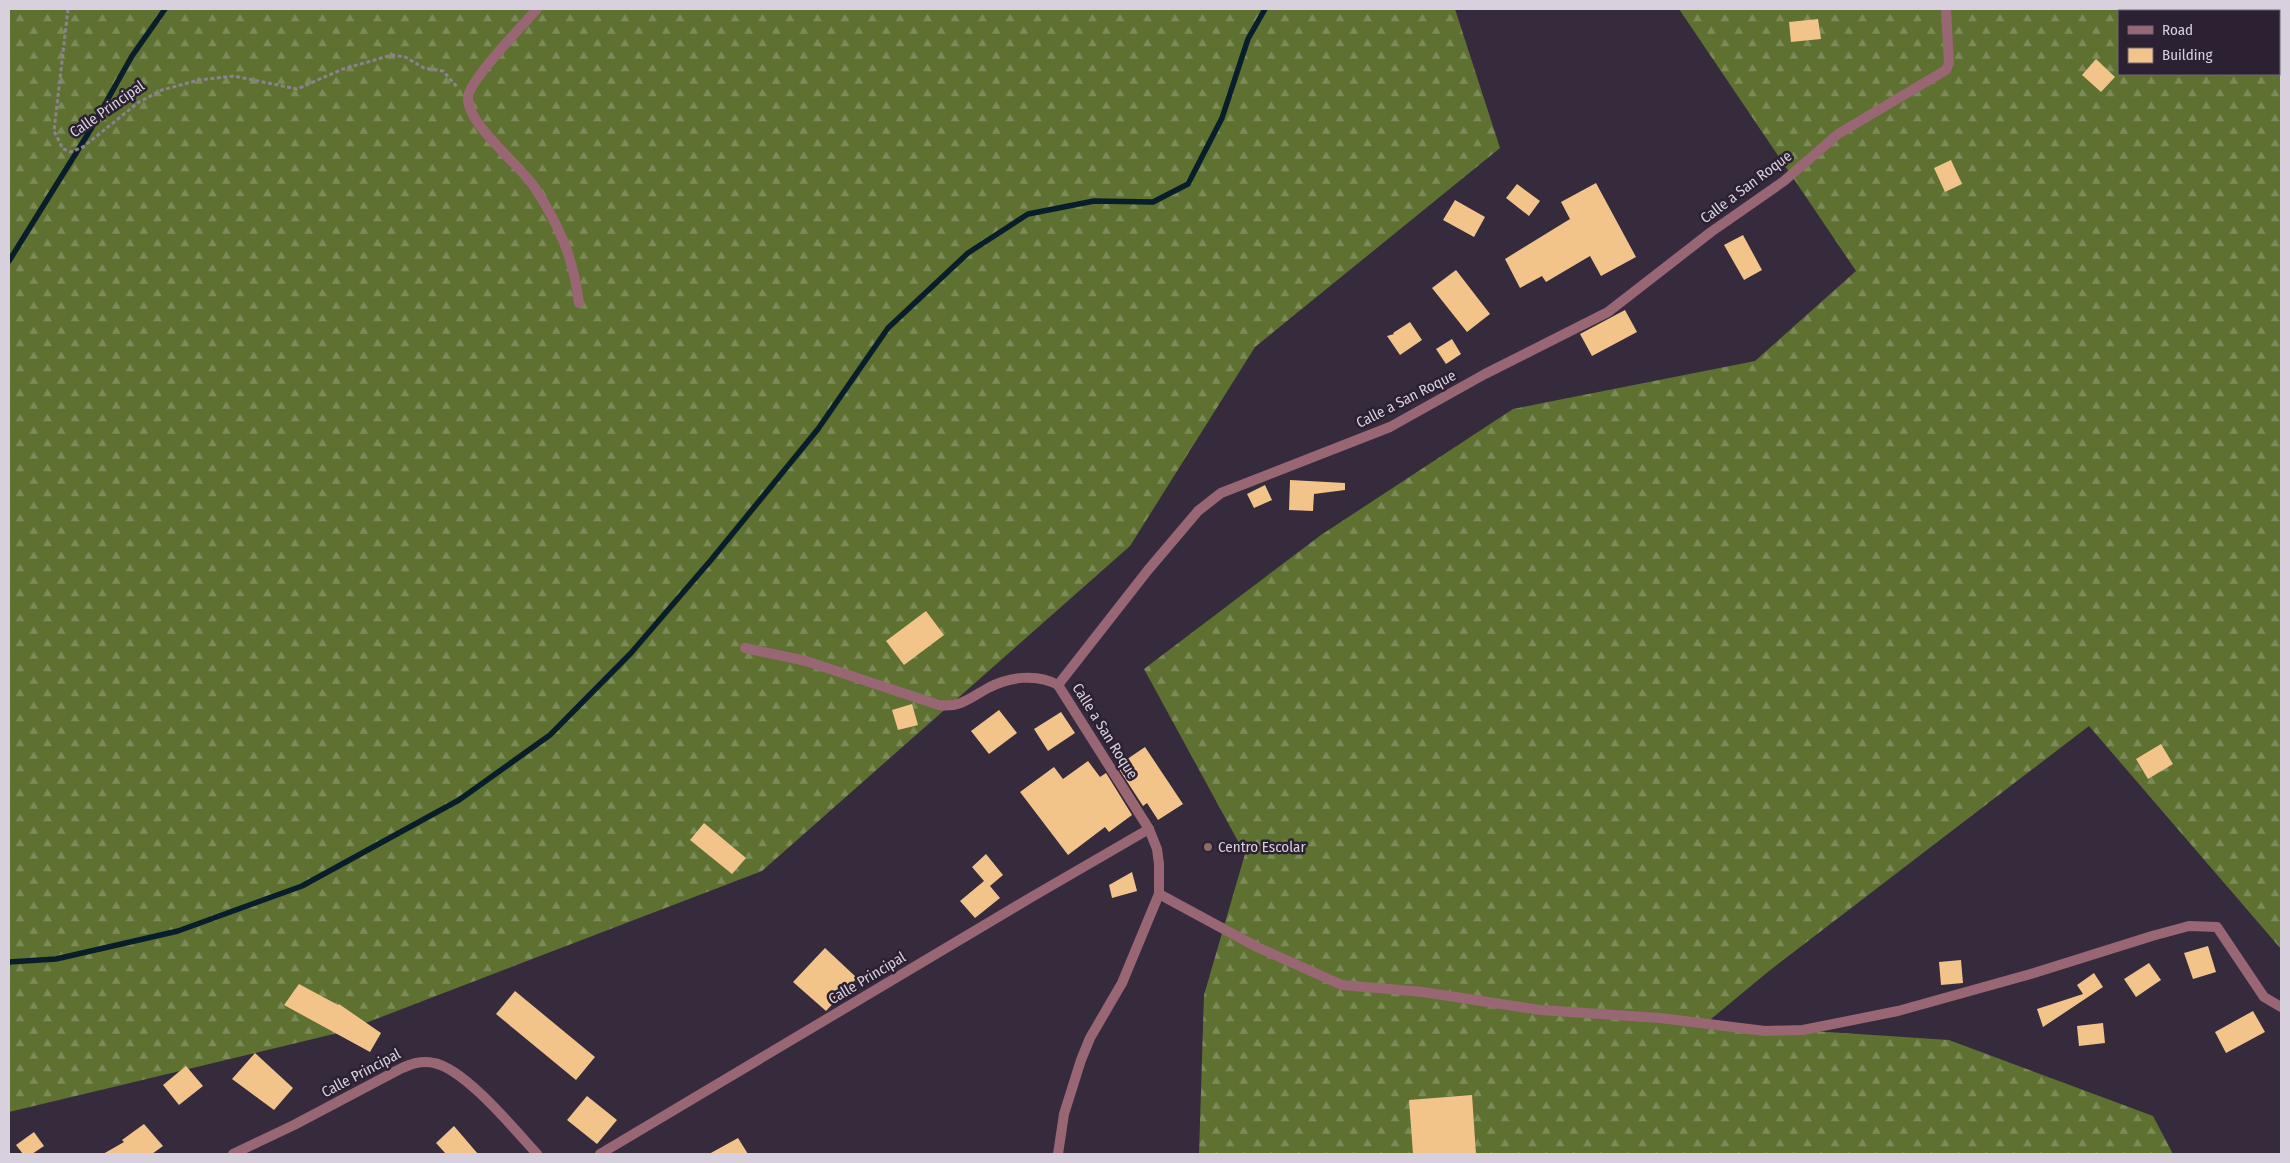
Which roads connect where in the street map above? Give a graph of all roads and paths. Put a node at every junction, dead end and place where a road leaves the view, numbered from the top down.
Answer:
1 (68, 9) edge
2 (537, 9) edge
3 (1946, 9) edge
4 (468, 96) junction
5 (579, 303) dead end
6 (745, 648) dead end
7 (1058, 685) junction
8 (1149, 829) junction
9 (1159, 894) junction
10 (2281, 1007) edge
11 (233, 1154) edge
12 (537, 1154) edge
13 (600, 1154) edge
14 (1058, 1154) edge

1 - 4 path, Calle Principal
2 - 4 street
3 - 7 street, Calle a San Roque
4 - 5 street
6 - 7 street
7 - 8 street, Calle a San Roque
8 - 9 street, Calle a San Roque
8 - 13 street, Calle Principal
9 - 10 street
9 - 14 street
11 - 12 street, Calle Principal

